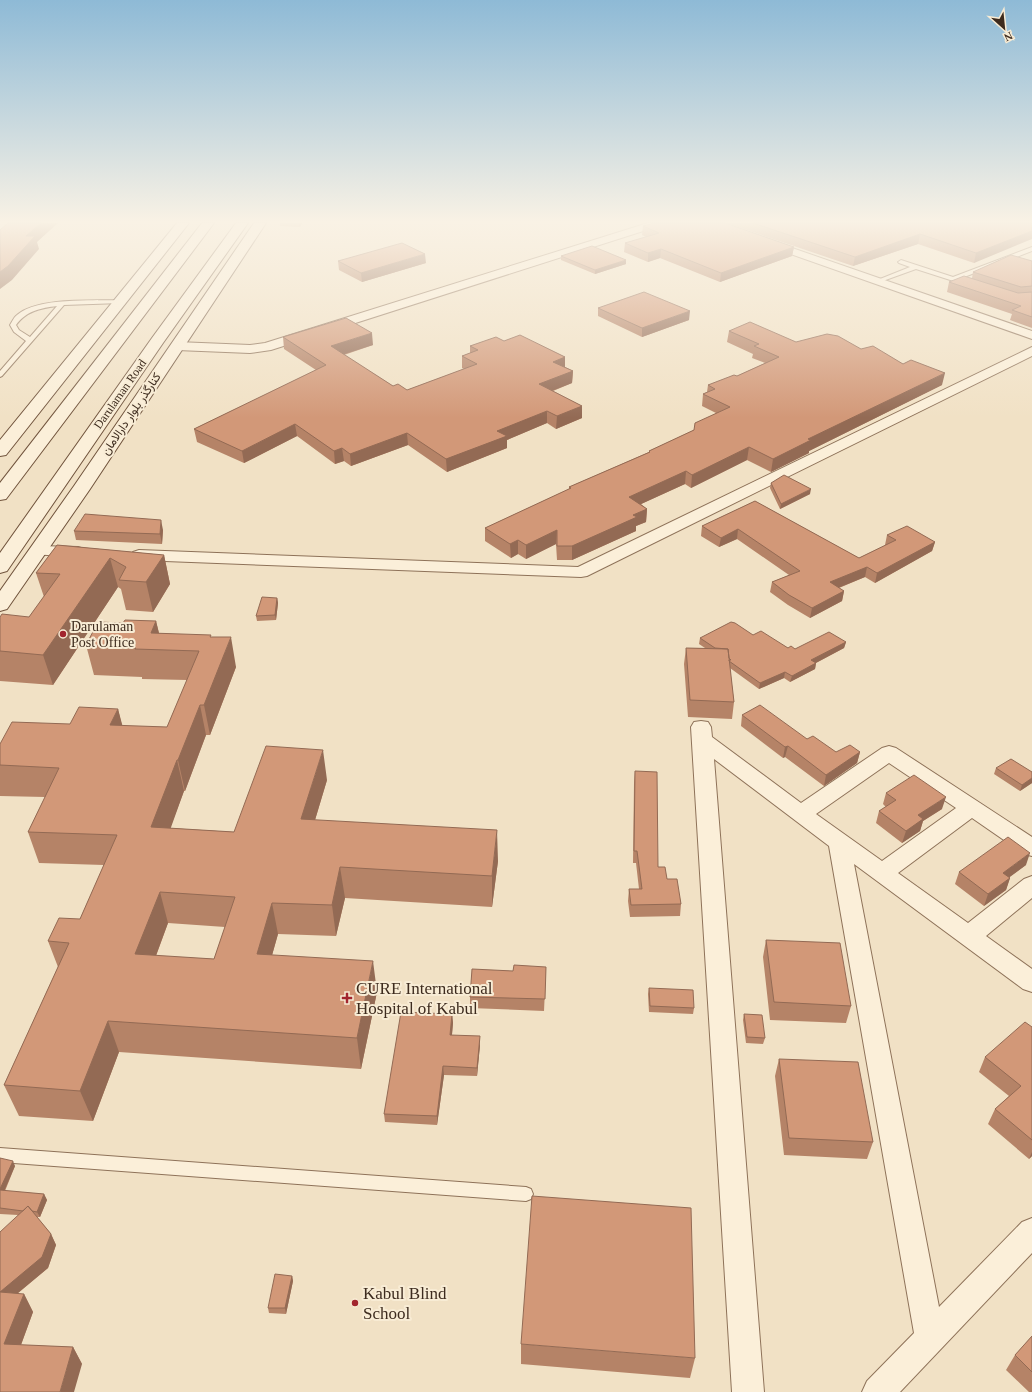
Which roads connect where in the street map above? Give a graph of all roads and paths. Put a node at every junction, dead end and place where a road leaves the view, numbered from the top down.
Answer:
1 (130, 288) edge
2 (158, 288) edge
3 (195, 288) edge
4 (216, 288) edge
5 (453, 288) edge
6 (897, 288) edge
7 (119, 302) junction
8 (62, 304) junction
9 (1032, 336) edge
10 (31, 341) junction
11 (177, 346) junction
12 (1032, 351) edge
13 (0, 375) edge
14 (0, 451) edge
15 (0, 495) edge
16 (6, 549) edge
17 (38, 550) junction
18 (90, 552) edge
19 (122, 554) edge
20 (0, 567) edge
21 (0, 605) edge
22 (972, 808) junction
23 (801, 814) junction
24 (839, 841) junction
25 (1032, 848) edge
26 (882, 873) junction
27 (1032, 884) edge
28 (969, 936) junction
29 (1032, 982) edge
30 (0, 1155) edge
31 (526, 1194) dead end
32 (1032, 1232) edge
33 (930, 1339) junction
34 (748, 1392) edge
35 (878, 1392) edge

1 - 7 main road
2 - 15 main road
3 - 16 main road, Darulaman Road
4 - 11 main road, کنارگذر بلوار دارالامان
5 - 11 street
6 - 9 street
7 - 8 lane
7 - 14 main road
8 - 10 lane
8 - 10 lane
10 - 13 lane
11 - 17 main road, کنارگذر بلوار دارالامان
12 - 19 street
16 - 20 main road, Darulaman Road
17 - 18 street
17 - 21 main road, کنارگذر بلوار دارالامان
22 - 23 street
22 - 25 street
22 - 26 street
23 - 24 street
23 - 34 street
24 - 26 street
24 - 33 street
26 - 28 street
27 - 28 street
28 - 29 street
30 - 31 lane
32 - 33 street
33 - 35 street

